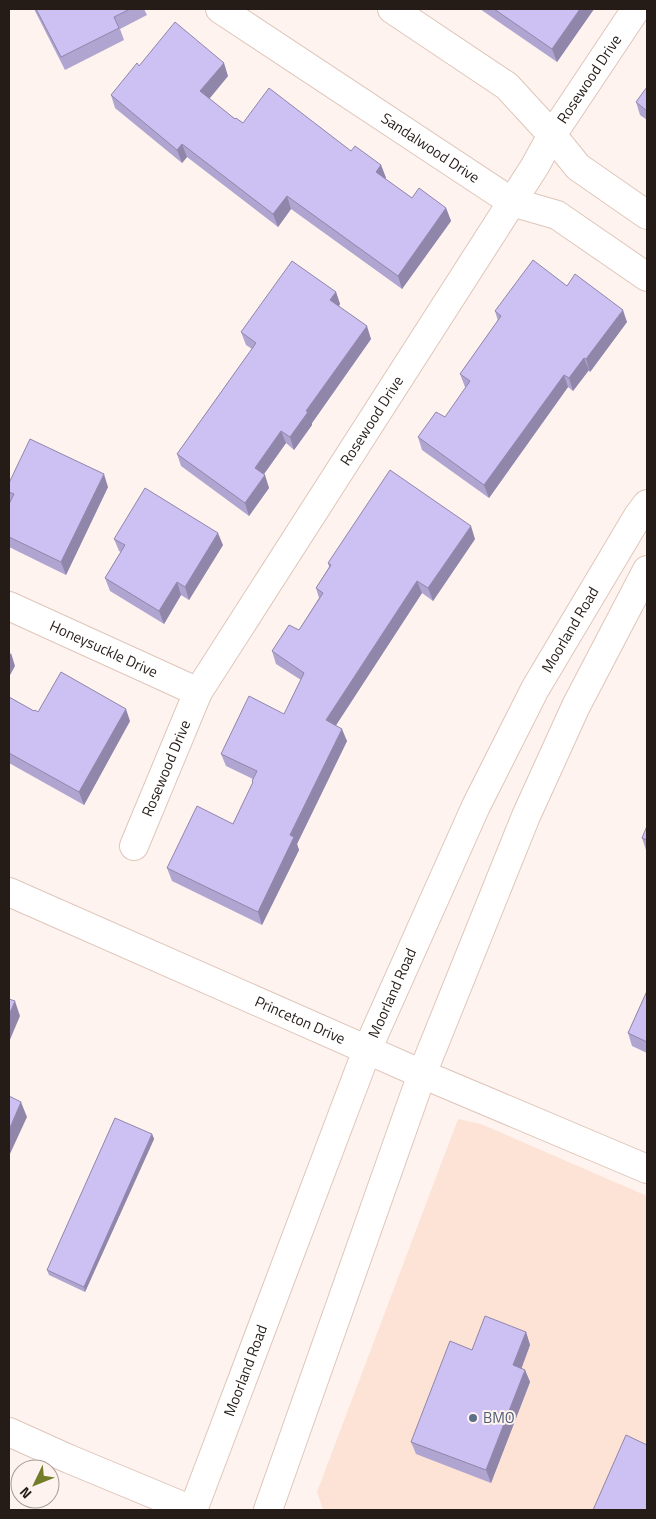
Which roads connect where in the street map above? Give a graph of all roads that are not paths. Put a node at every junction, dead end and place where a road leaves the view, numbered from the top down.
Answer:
1 (220, 9) edge
2 (392, 9) edge
3 (636, 9) edge
4 (552, 135) junction
5 (512, 202) junction
6 (647, 215) edge
7 (647, 277) edge
8 (647, 504) edge
9 (647, 570) edge
10 (9, 606) edge
11 (198, 692) junction
12 (134, 846) dead end
13 (9, 892) edge
14 (367, 1050) junction
15 (422, 1074) junction
16 (647, 1169) edge
17 (9, 1432) edge
18 (192, 1510) edge
19 (268, 1510) edge

1 - 5 street, Sandalwood Drive
2 - 4 street
3 - 4 street, Rosewood Drive
4 - 5 street, Rosewood Drive
4 - 6 street
5 - 7 street, Sandalwood Drive
5 - 11 street, Rosewood Drive
8 - 14 street, Moorland Road
9 - 15 street
10 - 11 street, Honeysuckle Drive
11 - 12 street, Rosewood Drive
13 - 14 street, Princeton Drive
14 - 15 street, Princeton Drive
14 - 18 street, Moorland Road
15 - 16 street, Princeton Drive
15 - 19 street
17 - 18 street

